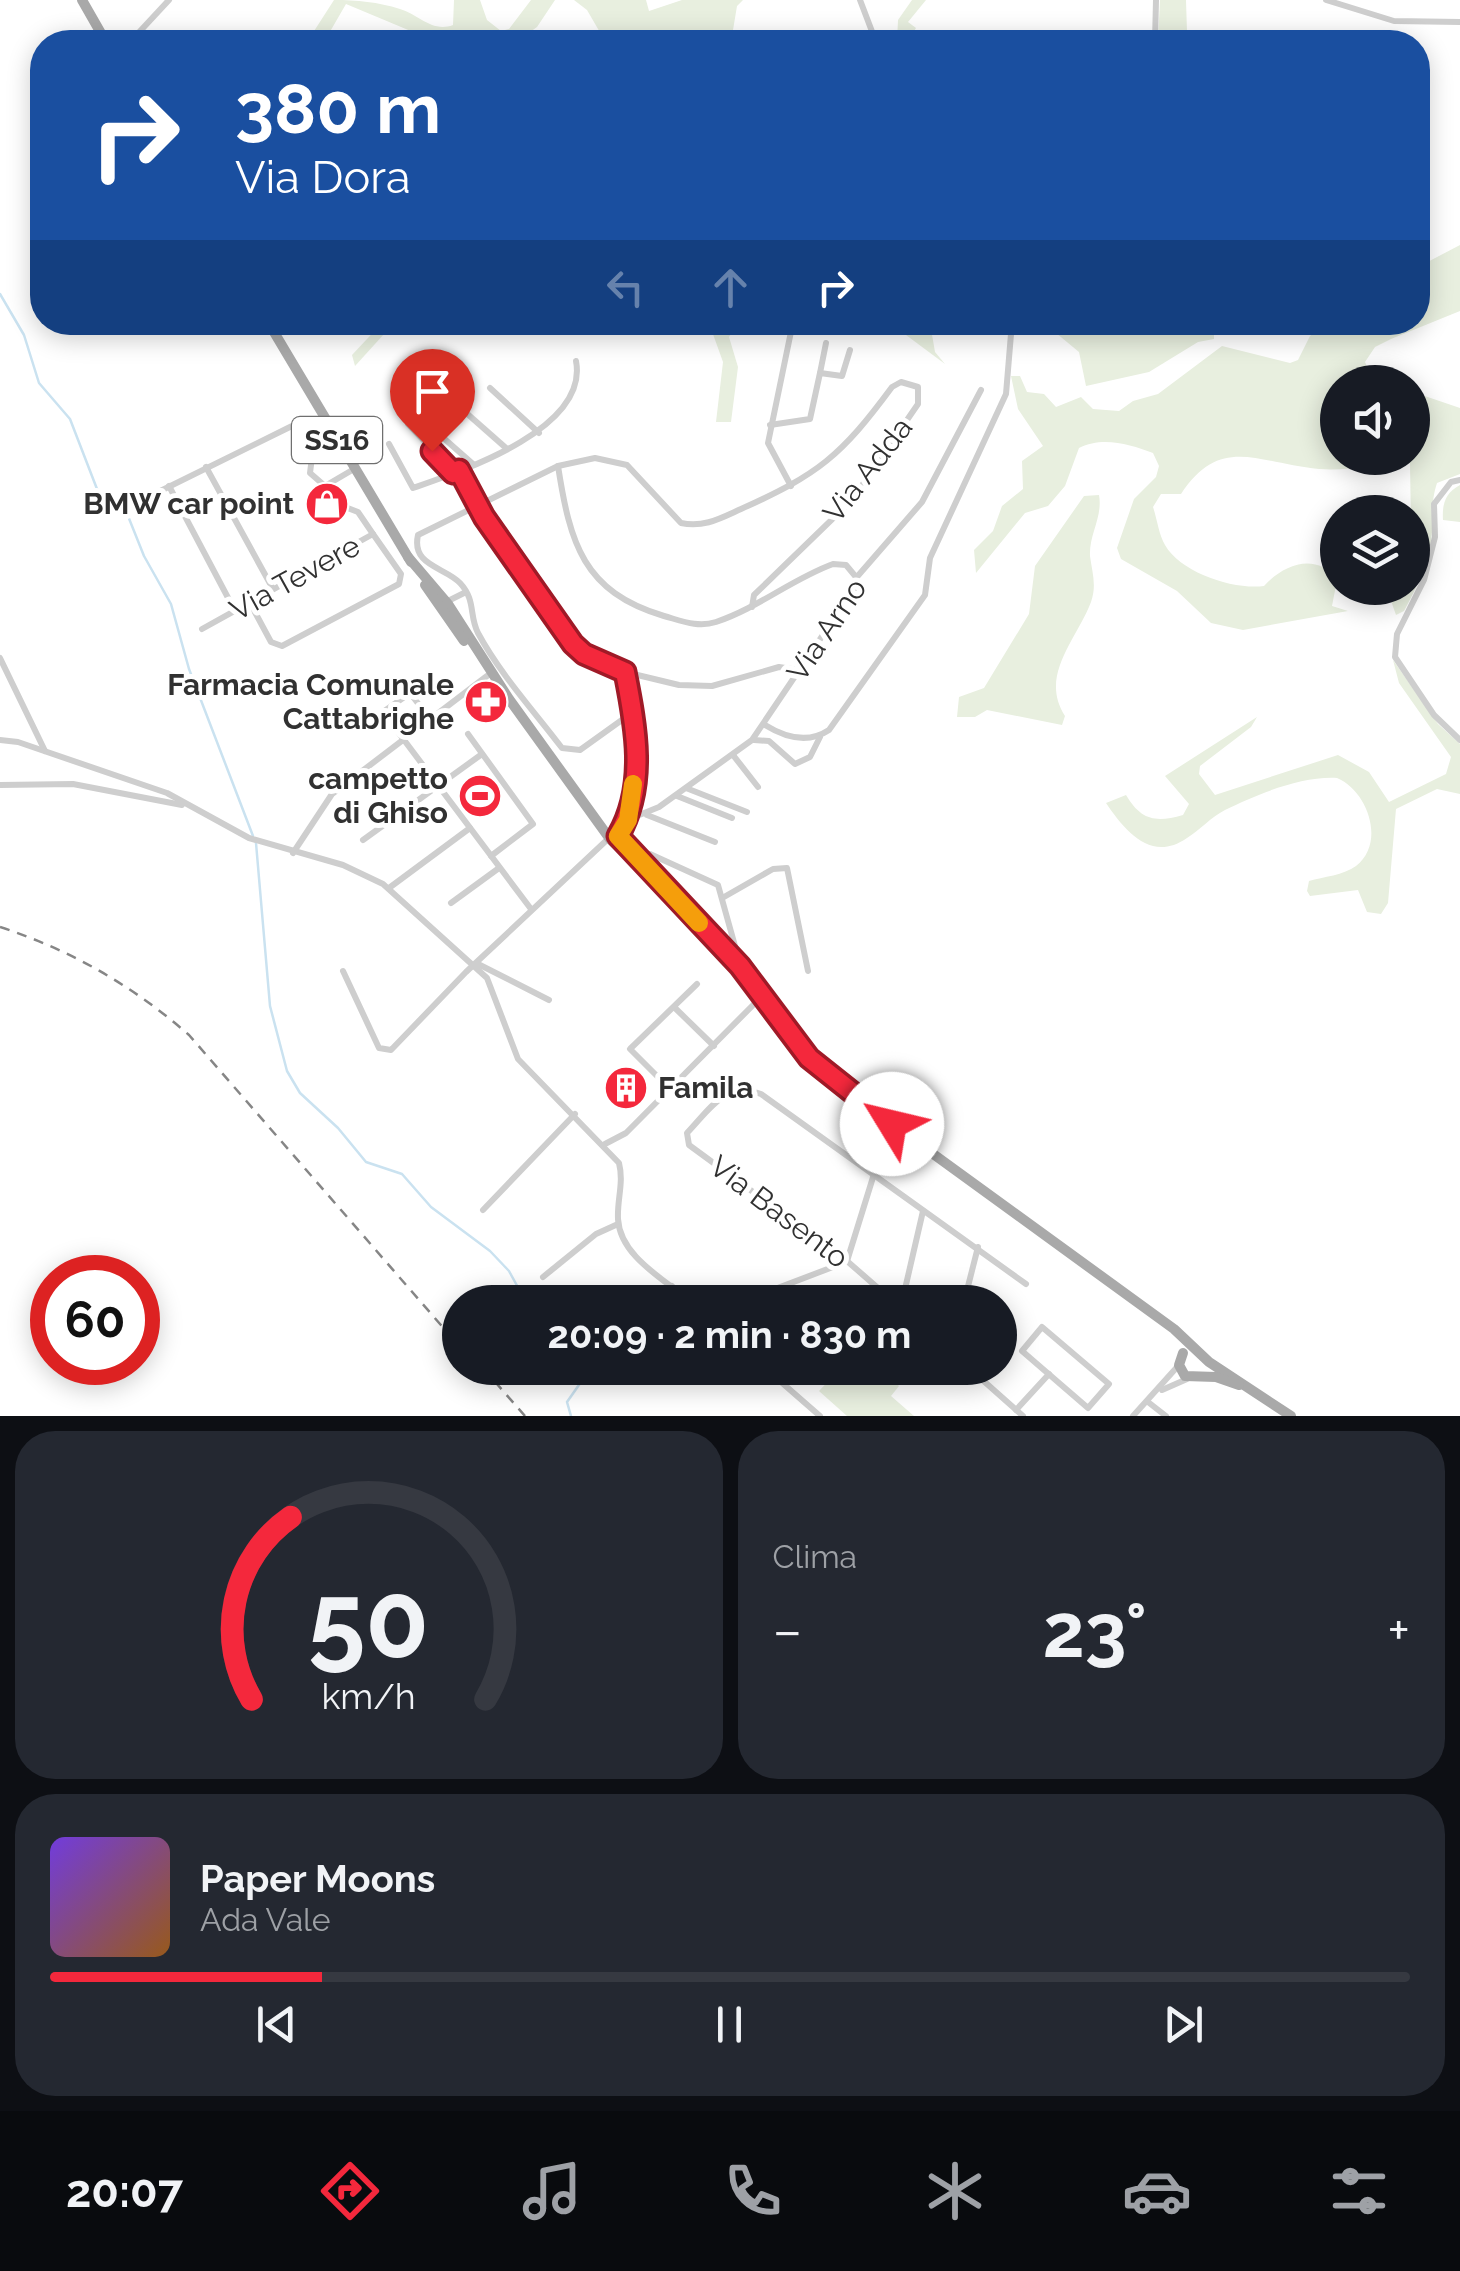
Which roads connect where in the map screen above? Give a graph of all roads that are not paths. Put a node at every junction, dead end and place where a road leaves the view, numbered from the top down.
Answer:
1 (82, 0) edge
2 (170, 0) edge
3 (860, 0) edge
4 (1156, 0) edge
5 (1326, 0) edge
6 (1460, 22) edge
7 (99, 30) edge
8 (141, 30) edge
9 (871, 30) edge
10 (1155, 30) edge
11 (276, 335) edge
12 (791, 335) edge
13 (1011, 335) edge
14 (826, 343) dead end
15 (850, 350) dead end
16 (576, 361) dead end
17 (820, 372) junction
18 (490, 388) dead end
19 (981, 390) dead end
20 (455, 403) dead end
21 (424, 420) dead end
22 (408, 424) dead end
23 (770, 425) junction
24 (538, 432) junction
25 (389, 444) dead end
26 (506, 448) junction
27 (473, 464) junction
28 (206, 466) junction
29 (558, 466) junction
30 (354, 469) junction
31 (456, 472) junction
32 (1460, 480) edge
33 (169, 486) junction
34 (325, 486) junction
35 (791, 486) junction
36 (136, 504) dead end
37 (476, 509) junction
38 (373, 534) junction
39 (856, 578) junction
40 (273, 590) junction
41 (466, 592) junction
42 (250, 603) junction
43 (447, 605) junction
44 (752, 607) junction
45 (235, 611) junction
46 (202, 629) dead end
47 (0, 658) edge
48 (798, 670) junction
49 (625, 672) junction
50 (491, 678) junction
51 (633, 712) junction
52 (430, 719) junction
53 (766, 725) junction
54 (468, 734) dead end
55 (820, 736) junction
56 (0, 740) edge
57 (405, 740) junction
58 (752, 740) junction
59 (1460, 740) edge
60 (45, 751) junction
61 (482, 754) junction
62 (733, 754) junction
63 (0, 785) edge
64 (438, 785) junction
65 (758, 787) dead end
66 (686, 788) junction
67 (677, 796) junction
68 (183, 805) junction
69 (748, 812) dead end
70 (646, 814) junction
71 (732, 818) dead end
72 (626, 821) junction
73 (470, 828) junction
74 (614, 836) junction
75 (363, 840) dead end
76 (716, 842) dead end
77 (293, 853) junction
78 (491, 856) junction
79 (638, 860) junction
80 (499, 868) junction
81 (389, 888) junction
82 (724, 897) junction
83 (451, 903) dead end
84 (531, 910) junction
85 (476, 965) junction
86 (740, 966) junction
87 (344, 970) dead end
88 (808, 971) dead end
89 (697, 984) dead end
90 (762, 996) junction
91 (549, 1000) dead end
92 (674, 1006) junction
93 (714, 1046) junction
94 (671, 1090) junction
95 (575, 1114) junction
96 (619, 1139) junction
97 (605, 1144) junction
98 (612, 1151) junction
99 (874, 1174) junction
100 (482, 1210) dead end
101 (923, 1210) junction
102 (618, 1224) junction
103 (978, 1247) junction
104 (847, 1261) junction
105 (542, 1276) dead end
106 (1026, 1284) dead end
107 (671, 1285) edge
108 (785, 1285) edge
109 (875, 1285) edge
110 (906, 1285) edge
111 (968, 1285) edge
112 (1189, 1351) junction
113 (1209, 1362) junction
114 (1179, 1366) junction
115 (1049, 1374) junction
116 (1196, 1377) junction
117 (785, 1385) edge
118 (988, 1385) edge
119 (1161, 1390) junction
120 (1148, 1402) junction
121 (1020, 1413) edge
122 (820, 1416) edge
123 (1133, 1416) edge
124 (1166, 1416) edge
125 (1288, 1416) edge

1 - 7 main road
2 - 8 street
3 - 9 street
4 - 10 street
5 - 6 street
11 - 30 main road, SS16
12 - 23 street
13 - 55 street
14 - 17 street
15 - 17 street
16 - 24 street
17 - 23 street
18 - 24 street
19 - 39 street, Via Arno
20 - 26 street
21 - 27 street
22 - 31 street
23 - 35 street
24 - 26 street
25 - 31 street
26 - 27 street
27 - 31 street
28 - 33 street
28 - 34 street
28 - 40 street
29 - 35 street, Via Adda
29 - 37 street
29 - 44 street
30 - 34 street
30 - 43 main road, SS16
31 - 37 street
32 - 59 street
33 - 36 street
33 - 45 street
34 - 38 street, Via Tevere
35 - 44 street, Via Adda
37 - 41 street
37 - 49 street
38 - 40 street, Via Tevere
38 - 42 street
39 - 44 street
39 - 48 street, Via Arno
40 - 42 street, Via Tevere
41 - 43 street
41 - 51 street
42 - 45 street, Via Tevere
43 - 50 main road, SS16
45 - 46 street, Via Tevere
47 - 60 street
48 - 49 street
48 - 53 street, Via Arno
49 - 51 street
50 - 52 street
50 - 74 main road, SS16
51 - 72 street
52 - 57 street
52 - 57 street
53 - 55 street
53 - 58 street, Via Arno
54 - 61 street
55 - 58 street
56 - 60 street
57 - 64 street
57 - 77 street
58 - 62 street, Via Arno
60 - 68 street
61 - 64 street
61 - 78 street
62 - 65 street
62 - 66 street, Via Arno
63 - 68 street
64 - 73 street
64 - 75 street
66 - 67 street, Via Arno
66 - 69 street
67 - 70 street, Via Arno
67 - 71 street
68 - 77 street
70 - 72 street, Via Arno
70 - 76 street
72 - 74 street
73 - 78 street
73 - 81 street
74 - 79 main road, SS16
74 - 84 street
77 - 81 street
78 - 80 street
79 - 82 street
79 - 86 main road, SS16
80 - 83 street
80 - 84 street
81 - 85 street
82 - 86 street
82 - 88 street
84 - 85 street
85 - 87 street
85 - 91 street
85 - 95 street
86 - 90 main road, SS16
89 - 92 street
90 - 93 street
90 - 112 main road, SS16
92 - 93 street
92 - 94 street
93 - 94 street
94 - 96 street
95 - 97 street
95 - 100 street
96 - 97 street
96 - 98 street
97 - 98 street
98 - 102 street
99 - 101 street
99 - 104 street
99 - 104 street, Via Basento
101 - 103 street
101 - 110 street
102 - 105 street
102 - 107 street
103 - 106 street
103 - 111 street
104 - 108 street
104 - 109 street, Via Basento
112 - 113 main road, SS16
112 - 114 main road
113 - 116 main road
113 - 125 main road, SS16
114 - 116 main road
114 - 119 street
115 - 115 street
115 - 121 street
116 - 119 street
116 - 125 main road, SS16
117 - 122 street
118 - 121 street
119 - 120 street
120 - 123 street
120 - 124 street

